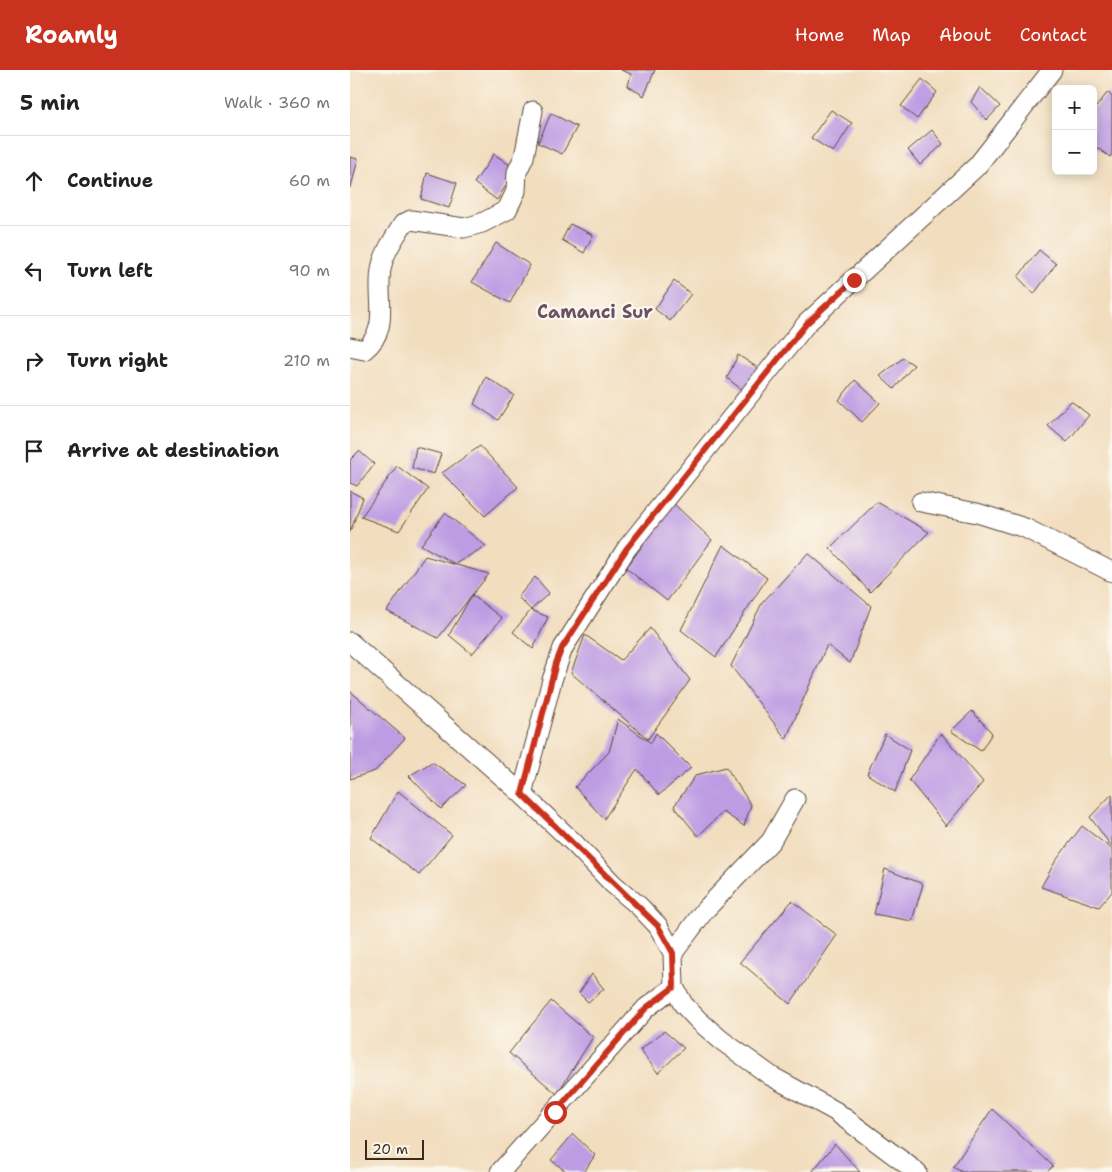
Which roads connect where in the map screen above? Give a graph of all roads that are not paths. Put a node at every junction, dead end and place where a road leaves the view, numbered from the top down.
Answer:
1 (1052, 70) edge
2 (532, 111) dead end
3 (350, 347) edge
4 (920, 502) dead end
5 (1112, 572) edge
6 (350, 642) edge
7 (522, 794) junction
8 (795, 799) dead end
9 (673, 953) junction
10 (674, 987) junction
11 (500, 1172) edge
12 (917, 1172) edge

1 - 7 street
2 - 3 street
4 - 5 street
6 - 7 street
7 - 9 street
8 - 9 street
9 - 10 street
10 - 11 street
10 - 12 street

